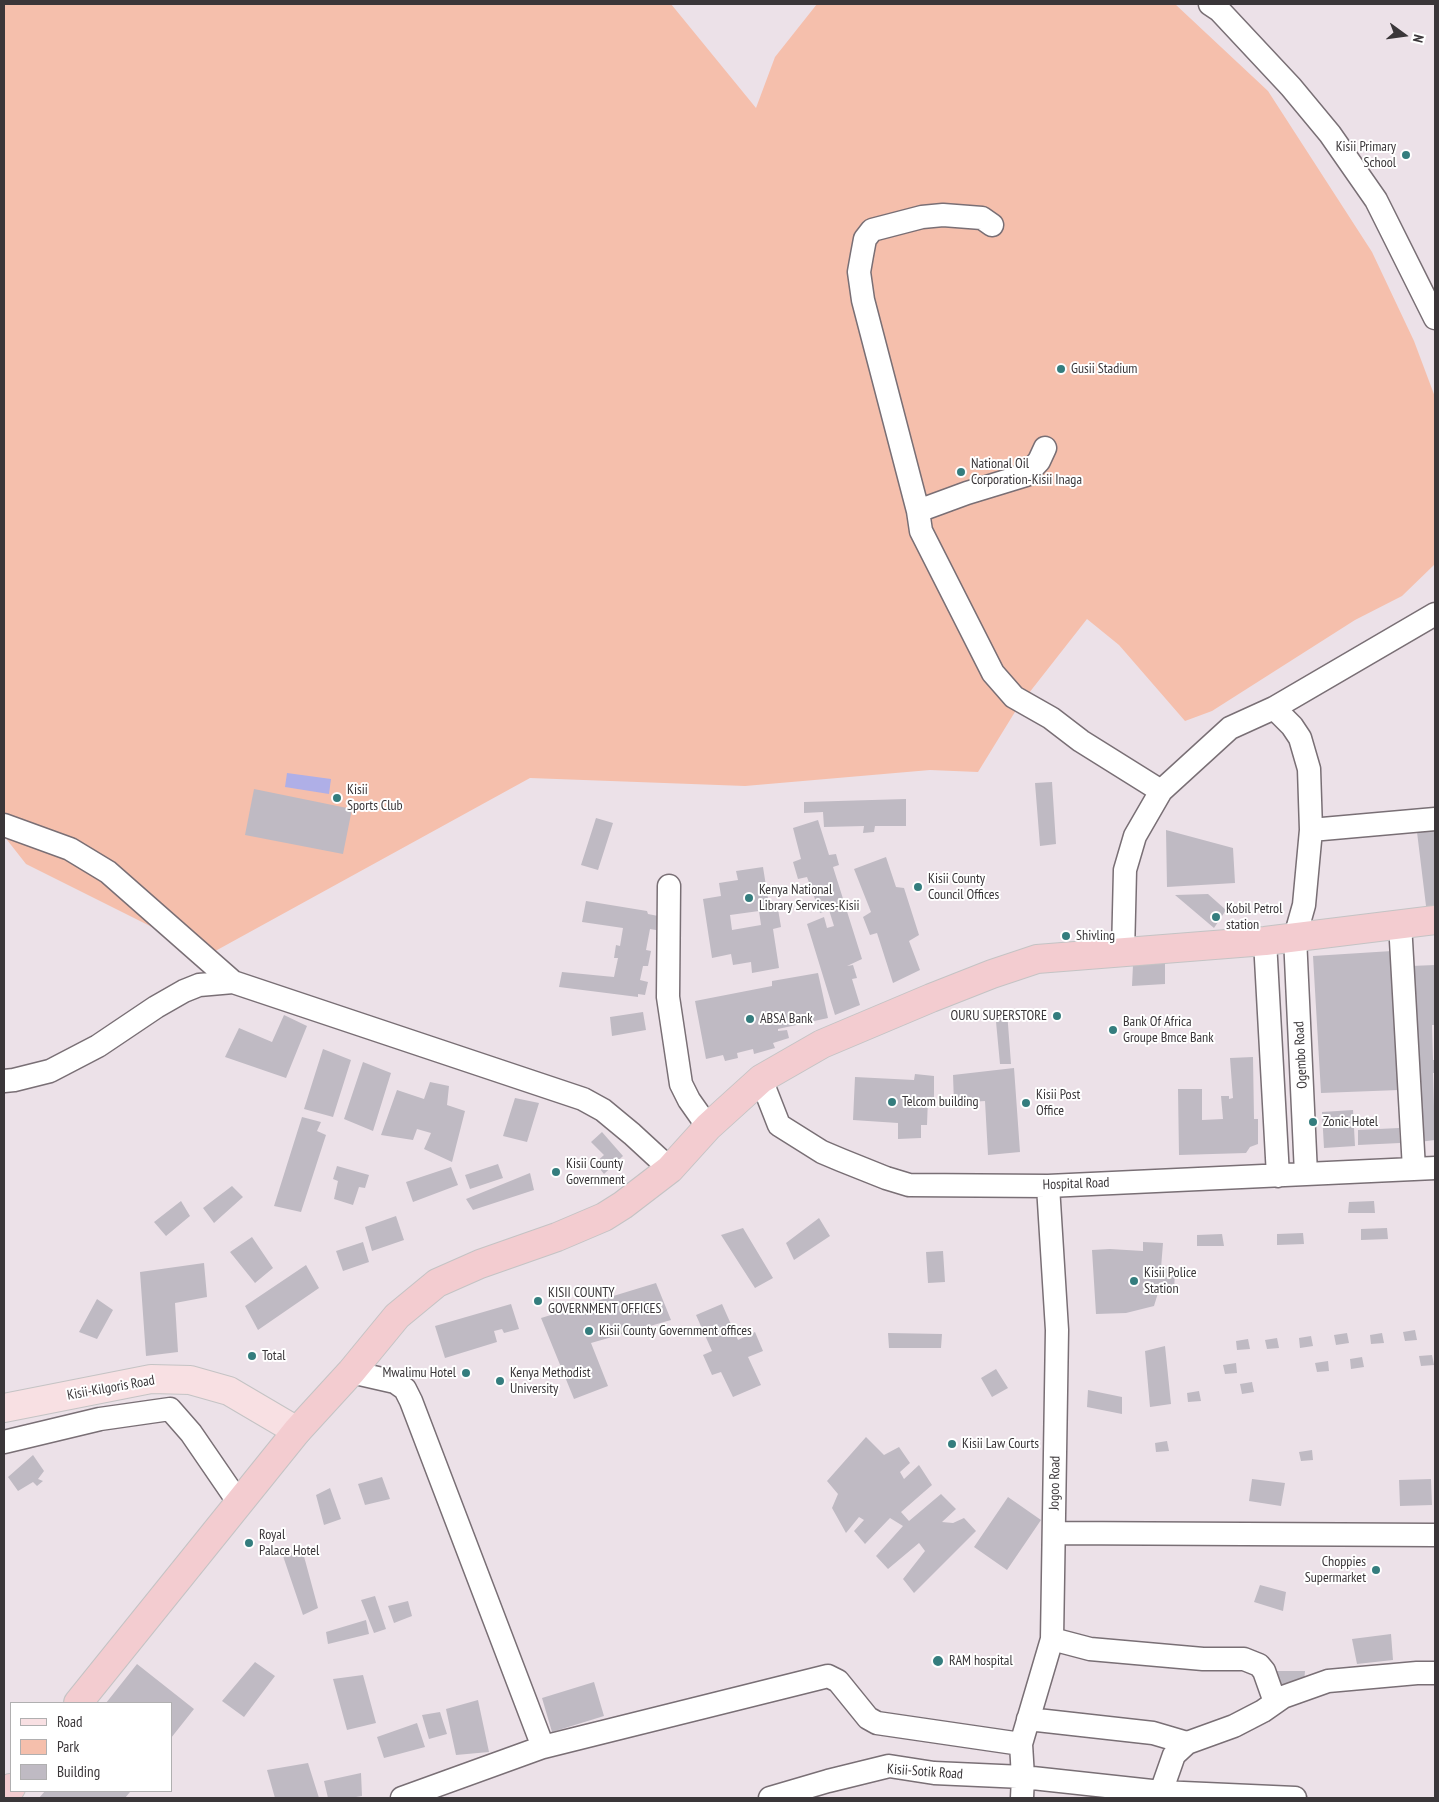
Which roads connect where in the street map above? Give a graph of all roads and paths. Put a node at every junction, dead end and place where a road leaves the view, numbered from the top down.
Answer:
1 (1210, 4) edge
2 (992, 225) dead end
3 (1435, 318) edge
4 (1045, 448) dead end
5 (918, 511) junction
6 (1435, 614) edge
7 (1274, 708) junction
8 (1161, 790) junction
9 (1435, 819) edge
10 (4, 825) edge
11 (1311, 830) junction
12 (669, 886) dead end
13 (1435, 920) edge
14 (1400, 923) junction
15 (1299, 926) junction
16 (1265, 941) junction
17 (1123, 954) junction
18 (233, 982) junction
19 (761, 1079) junction
20 (4, 1081) edge
21 (708, 1127) junction
22 (1425, 1168) edge
23 (670, 1169) junction
24 (1306, 1174) junction
25 (1278, 1176) junction
26 (1048, 1186) junction
27 (351, 1372) junction
28 (4, 1408) edge
29 (297, 1431) junction
30 (4, 1442) edge
31 (239, 1502) junction
32 (1054, 1533) junction
33 (1435, 1535) edge
34 (1052, 1639) junction
35 (1435, 1673) edge
36 (79, 1702) edge
37 (1275, 1702) junction
38 (1028, 1719) junction
39 (1187, 1743) junction
40 (1022, 1744) junction
41 (543, 1748) junction
42 (1023, 1787) edge
43 (1160, 1792) junction
44 (402, 1798) edge
45 (770, 1798) edge
46 (1295, 1798) edge

1 - 3 street
2 - 5 street
4 - 5 street
5 - 8 street
6 - 7 street
7 - 8 street
7 - 11 street, Ogembo Road
8 - 17 street
9 - 11 street
10 - 18 street
11 - 15 street, Ogembo Road
12 - 21 street
13 - 14 highway
14 - 15 highway
14 - 22 street
15 - 16 highway
15 - 24 street, Ogembo Road
16 - 17 highway
16 - 25 street
17 - 19 highway
18 - 20 street
18 - 23 street
19 - 21 highway
19 - 26 street, Hospital Road
21 - 23 highway
22 - 24 street, Hospital Road
23 - 27 highway
24 - 25 street, Hospital Road
25 - 26 street, Hospital Road
26 - 32 street, Jogoo Road
27 - 29 highway
27 - 41 street
28 - 29 main road, Kisii-Kilgoris Road
29 - 31 highway
30 - 31 street
31 - 36 highway
32 - 33 street
32 - 34 street, Jogoo Road
34 - 37 street
34 - 38 street, Jogoo Road
35 - 37 street
37 - 39 street
38 - 39 street
38 - 40 street, Jogoo Road
39 - 43 street
40 - 41 street
40 - 42 street, Jogoo Road
41 - 44 street
42 - 43 street, Kisii-Sotik Road
42 - 45 street, Kisii-Sotik Road
43 - 46 street, Kisii-Sotik Road

